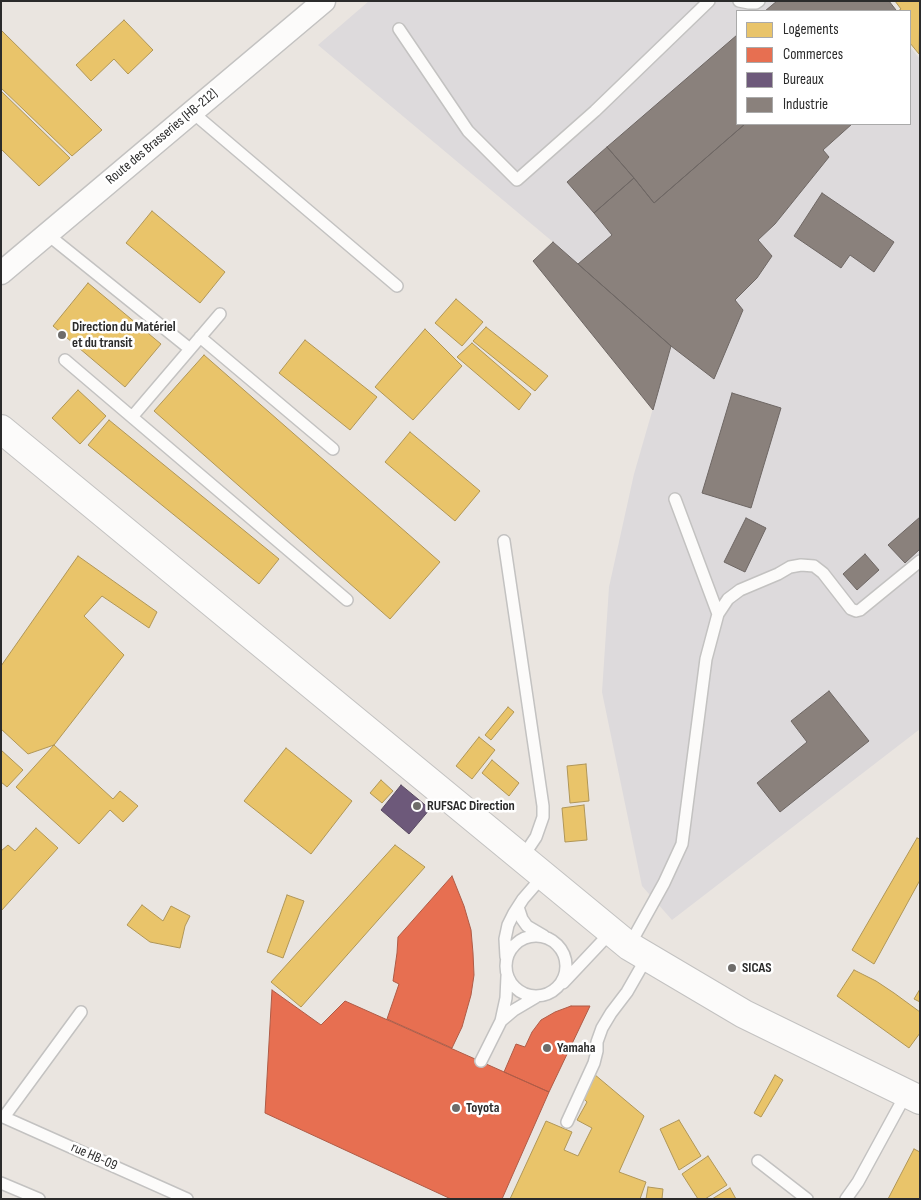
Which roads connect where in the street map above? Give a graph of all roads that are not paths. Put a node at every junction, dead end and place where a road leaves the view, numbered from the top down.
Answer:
1 (324, 1) edge
2 (709, 1) edge
3 (739, 1) edge
4 (759, 1) edge
5 (399, 29) dead end
6 (192, 112) junction
7 (47, 234) junction
8 (1, 273) edge
9 (396, 286) dead end
10 (220, 314) dead end
11 (200, 337) junction
12 (190, 349) junction
13 (65, 360) dead end
14 (132, 417) junction
15 (1, 429) edge
16 (333, 449) dead end
17 (675, 499) dead end
18 (504, 540) dead end
19 (920, 561) edge
20 (347, 600) dead end
21 (718, 614) junction
22 (522, 858) junction
23 (543, 876) junction
24 (518, 906) junction
25 (547, 938) junction
26 (629, 945) junction
27 (506, 960) junction
28 (507, 976) junction
29 (558, 988) junction
30 (536, 997) junction
31 (81, 1012) dead end
32 (500, 1021) junction
33 (481, 1061) dead end
34 (913, 1097) edge
35 (3, 1117) edge
36 (567, 1122) dead end
37 (758, 1160) dead end
38 (1, 1184) edge
39 (39, 1199) edge
40 (187, 1199) edge
41 (807, 1199) edge
42 (846, 1199) edge

1 - 6 street, Route des Brasseries (HB-212)
2 - 5 lane
3 - 4 lane
6 - 7 street, Route des Brasseries (HB-212)
6 - 9 lane
7 - 8 street, Route des Brasseries (HB-212)
7 - 12 lane
10 - 11 lane
11 - 12 lane
11 - 16 lane
12 - 14 lane
13 - 14 lane
14 - 20 lane
15 - 22 street
17 - 21 lane
18 - 22 lane
19 - 21 lane
21 - 26 lane
22 - 23 street
23 - 24 lane
23 - 26 street
24 - 25 lane
24 - 27 lane
25 - 27 lane
25 - 29 lane
26 - 29 lane
26 - 34 street
26 - 36 lane
27 - 28 lane
28 - 30 lane
28 - 32 lane
29 - 30 lane
30 - 32 lane
31 - 35 lane
32 - 33 lane
34 - 42 lane
35 - 40 lane, rue HB-09
37 - 41 lane
38 - 39 lane

